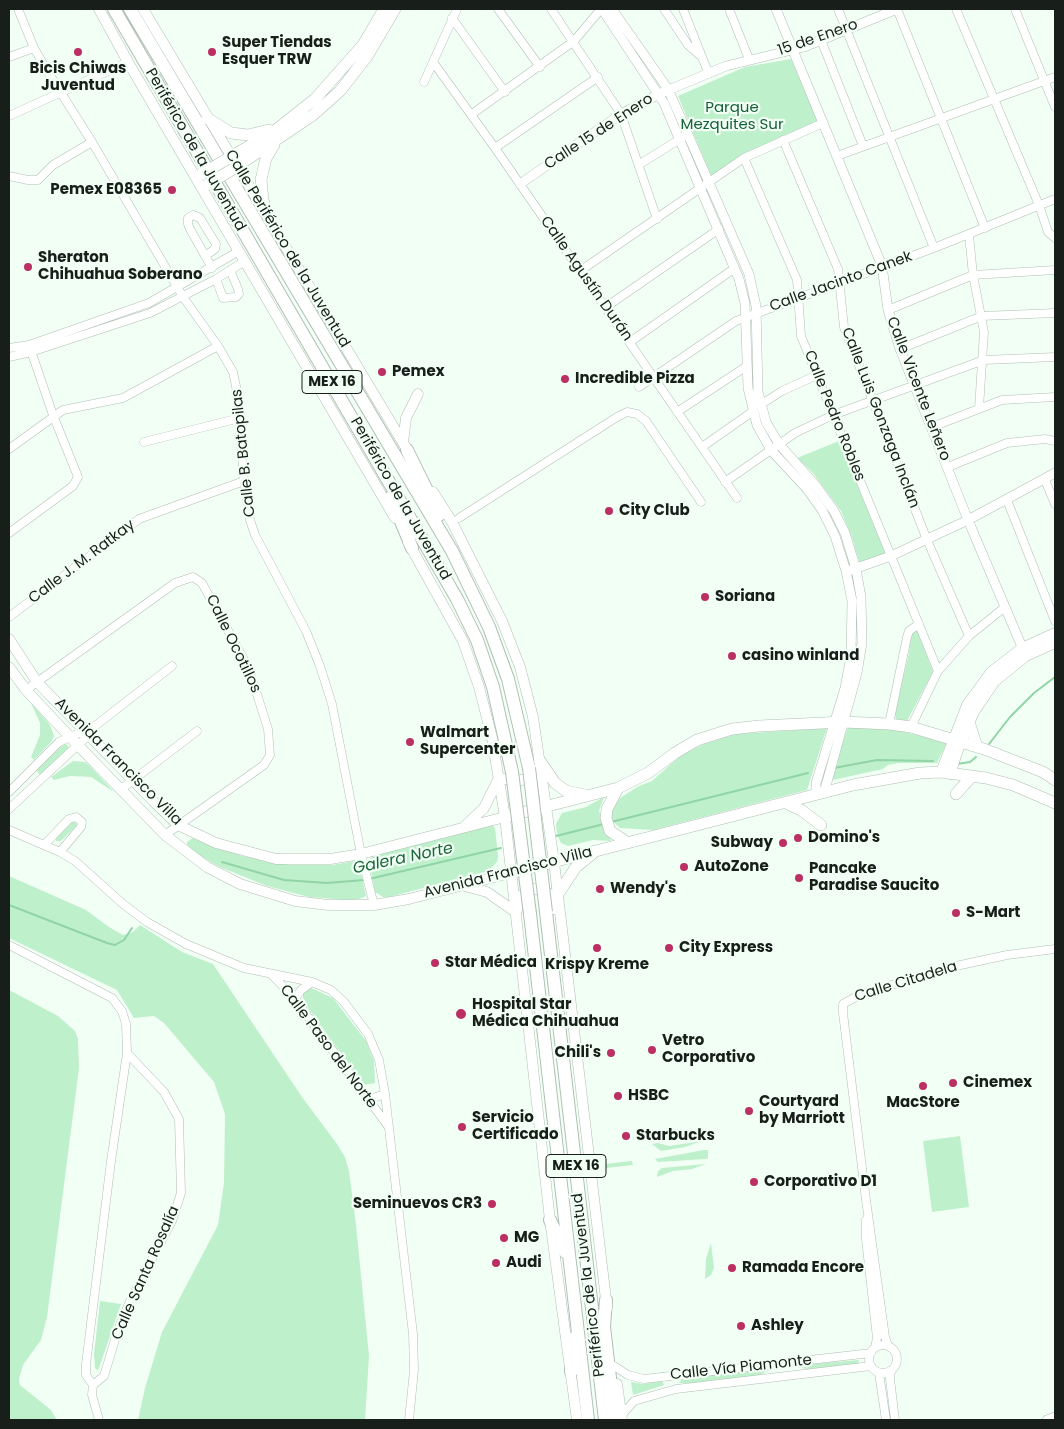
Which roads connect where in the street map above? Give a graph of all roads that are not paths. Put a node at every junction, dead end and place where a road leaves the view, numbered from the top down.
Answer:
1 (18, 9) edge
2 (99, 9) edge
3 (114, 9) edge
4 (130, 9) edge
5 (143, 9) edge
6 (384, 9) edge
7 (395, 9) edge
8 (457, 9) edge
9 (498, 9) edge
10 (551, 9) edge
11 (601, 9) edge
12 (612, 9) edge
13 (664, 9) edge
14 (683, 9) edge
15 (729, 9) edge
16 (776, 9) edge
17 (838, 9) edge
18 (897, 9) edge
19 (956, 9) edge
20 (1015, 9) edge
21 (452, 18) junction
22 (846, 29) junction
23 (821, 40) junction
24 (574, 41) junction
25 (34, 48) junction
26 (794, 50) junction
27 (9, 57) edge
28 (702, 57) junction
29 (749, 59) junction
30 (128, 62) junction
31 (433, 62) junction
32 (540, 67) junction
33 (708, 72) junction
34 (340, 73) junction
35 (598, 77) junction
36 (1055, 77) edge
37 (1045, 81) junction
38 (348, 82) junction
39 (424, 82) dead end
40 (668, 89) junction
41 (505, 92) junction
42 (62, 94) junction
43 (659, 94) junction
44 (993, 100) junction
45 (1055, 107) edge
46 (472, 114) junction
47 (621, 114) junction
48 (9, 116) edge
49 (207, 118) junction
50 (941, 118) junction
51 (286, 123) junction
52 (823, 124) junction
53 (689, 134) junction
54 (890, 137) junction
55 (680, 139) junction
56 (783, 140) junction
57 (277, 141) junction
58 (92, 142) junction
59 (863, 146) junction
60 (496, 148) junction
61 (836, 156) junction
62 (744, 158) junction
63 (232, 163) junction
64 (640, 164) junction
65 (199, 175) junction
66 (9, 176) edge
67 (710, 183) junction
68 (520, 184) junction
69 (205, 186) junction
70 (701, 188) junction
71 (1055, 199) edge
72 (1039, 205) junction
73 (268, 217) junction
74 (657, 219) junction
75 (986, 228) junction
76 (719, 229) junction
77 (969, 235) junction
78 (1055, 238) edge
79 (934, 248) junction
80 (239, 251) junction
81 (205, 256) junction
82 (245, 261) junction
83 (882, 266) junction
84 (212, 268) junction
85 (735, 268) junction
86 (230, 270) junction
87 (1055, 270) edge
88 (580, 271) junction
89 (974, 275) junction
90 (216, 279) junction
91 (840, 283) junction
92 (178, 287) junction
93 (183, 297) junction
94 (798, 298) junction
95 (606, 308) junction
96 (888, 310) junction
97 (127, 311) junction
98 (1055, 313) edge
99 (757, 314) junction
100 (982, 316) junction
101 (746, 317) junction
102 (131, 320) junction
103 (630, 342) junction
104 (218, 346) junction
105 (9, 348) edge
106 (30, 349) junction
107 (900, 349) junction
108 (1055, 356) edge
109 (9, 357) edge
110 (984, 360) junction
111 (747, 366) junction
112 (817, 375) junction
113 (654, 376) junction
114 (914, 385) junction
115 (640, 387) dead end
116 (418, 394) dead end
117 (1055, 397) edge
118 (872, 401) junction
119 (760, 405) junction
120 (979, 408) junction
121 (678, 412) junction
122 (752, 412) junction
123 (53, 415) junction
124 (833, 415) junction
125 (240, 418) junction
126 (932, 426) junction
127 (1055, 441) edge
128 (144, 442) dead end
129 (779, 444) junction
130 (405, 446) junction
131 (702, 447) junction
132 (9, 449) edge
133 (771, 450) junction
134 (374, 453) junction
135 (948, 467) junction
136 (1055, 473) edge
137 (1045, 480) junction
138 (244, 481) junction
139 (725, 482) junction
140 (737, 498) dead end
141 (1006, 500) junction
142 (701, 502) dead end
143 (1055, 504) edge
144 (459, 518) dead end
145 (968, 520) junction
146 (9, 534) edge
147 (927, 540) junction
148 (412, 548) junction
149 (452, 551) junction
150 (891, 556) junction
151 (856, 569) junction
152 (846, 571) junction
153 (1005, 606) junction
154 (9, 617) edge
155 (1055, 621) edge
156 (919, 624) junction
157 (1055, 633) edge
158 (969, 636) junction
159 (9, 640) edge
160 (1055, 643) edge
161 (1024, 652) junction
162 (172, 666) dead end
163 (9, 667) edge
164 (938, 671) junction
165 (37, 682) junction
166 (26, 690) junction
167 (969, 722) junction
168 (838, 723) junction
169 (889, 724) junction
170 (911, 727) junction
171 (197, 731) dead end
172 (87, 733) junction
173 (70, 737) junction
174 (957, 740) junction
175 (79, 747) junction
176 (977, 747) junction
177 (541, 767) junction
178 (945, 773) junction
179 (972, 776) junction
180 (499, 778) junction
181 (132, 779) junction
182 (1055, 780) edge
183 (618, 788) junction
184 (120, 790) junction
185 (9, 792) edge
186 (820, 794) junction
187 (956, 794) dead end
188 (586, 796) junction
189 (786, 803) junction
190 (1055, 803) edge
191 (547, 806) junction
192 (9, 809) edge
193 (505, 817) junction
194 (178, 825) junction
195 (821, 825) dead end
196 (462, 828) junction
197 (9, 830) edge
198 (165, 835) junction
199 (628, 843) junction
200 (44, 845) junction
201 (595, 851) junction
202 (60, 852) junction
203 (361, 854) junction
204 (554, 862) junction
205 (510, 872) junction
206 (462, 885) junction
207 (558, 894) junction
208 (374, 905) junction
209 (514, 911) junction
210 (9, 946) edge
211 (1053, 947) edge
212 (518, 952) junction
213 (564, 952) junction
214 (270, 974) junction
215 (312, 982) junction
216 (295, 999) junction
217 (127, 1054) junction
218 (385, 1094) junction
219 (367, 1100) junction
220 (388, 1126) junction
221 (866, 1200) junction
222 (550, 1220) junction
223 (569, 1262) junction
224 (606, 1300) junction
225 (575, 1305) junction
226 (888, 1346) junction
227 (873, 1350) junction
228 (614, 1366) junction
229 (871, 1366) junction
230 (891, 1371) junction
231 (571, 1372) junction
232 (879, 1373) junction
233 (93, 1385) junction
234 (1055, 1417) edge
235 (619, 1419) edge
236 (99, 1420) edge
237 (409, 1420) edge
238 (577, 1420) edge
239 (588, 1420) edge
240 (607, 1420) edge
241 (886, 1420) edge
242 (895, 1420) edge
243 (1047, 1420) edge

1 - 25 street, Calle B. Batopilas
2 - 30 main road
3 - 134 highway, Periférico de la Juventud / MEX 16
4 - 149 highway, Periférico de la Juventud / MEX 16
5 - 49 main road, Calle Periférico de la Juventud
6 - 34 main road
7 - 38 main road
8 - 21 street
9 - 32 street
10 - 24 street
11 - 24 street
11 - 43 street
12 - 40 street
13 - 28 street
14 - 28 street
15 - 29 street
16 - 26 street, Calle Vicente Leñero
17 - 22 street
18 - 22 street, 15 de Enero
18 - 50 street
19 - 44 street
20 - 37 street
21 - 31 street
21 - 41 street
22 - 23 street, 15 de Enero
22 - 54 street
23 - 26 street, 15 de Enero
23 - 59 street
24 - 32 street
24 - 35 street
25 - 27 street
25 - 42 street, Calle B. Batopilas
26 - 29 street, 15 de Enero
26 - 52 street, Calle Vicente Leñero
28 - 33 street
29 - 33 street, 15 de Enero
30 - 42 street
30 - 65 main road
31 - 39 street
31 - 46 street, Calle Agustín Durán
32 - 41 street
33 - 40 street, Calle 15 de Enero
34 - 38 main road
34 - 51 main road
35 - 47 street
35 - 60 street
36 - 37 street
37 - 44 street
37 - 45 street
38 - 57 main road
40 - 43 street, Calle 15 de Enero
40 - 53 street
41 - 46 street
42 - 48 street
42 - 58 street, Calle B. Batopilas
43 - 47 street, Calle 15 de Enero
43 - 55 street
44 - 50 street
44 - 72 street
46 - 60 street, Calle Agustín Durán
47 - 64 street
47 - 68 street, Calle 15 de Enero
49 - 51 main road
49 - 63 main road, Calle Periférico de la Juventud
50 - 54 street
50 - 75 street
51 - 63 main road
52 - 56 street
52 - 61 street, Calle Vicente Leñero
53 - 55 street
53 - 67 street
54 - 59 street
54 - 79 street
55 - 64 street
55 - 70 street
56 - 62 street
56 - 91 street, Calle Luis Gonzaga Inclán
57 - 63 main road
57 - 73 main road
58 - 66 street
58 - 92 street, Calle B. Batopilas
59 - 61 street
60 - 68 street, Calle Agustín Durán
61 - 83 street, Calle Vicente Leñero
62 - 67 street
62 - 94 street, Calle Pedro Robles
63 - 65 main road, bridge
63 - 69 main road, bridge
63 - 73 main road, Calle Periférico de la Juventud
64 - 74 street
65 - 69 main road
67 - 70 street
67 - 99 street
68 - 88 street, Calle Agustín Durán
69 - 80 main road
70 - 74 street
70 - 76 street
71 - 72 street, Calle Jacinto Canek
72 - 75 street, Calle Jacinto Canek
72 - 78 street
73 - 130 main road, Calle Periférico de la Juventud
74 - 88 street
75 - 77 street, Calle Jacinto Canek
76 - 85 street
76 - 95 street
77 - 79 street, Calle Jacinto Canek
77 - 89 street
79 - 83 street, Calle Jacinto Canek
80 - 82 main road
80 - 84 street
81 - 81 street
81 - 84 street
82 - 86 street
82 - 148 main road
83 - 91 street, Calle Jacinto Canek
83 - 96 street, Calle Vicente Leñero
84 - 92 street
85 - 101 street
85 - 103 street
86 - 90 street
86 - 90 street
87 - 89 street
88 - 95 street, Calle Agustín Durán
89 - 96 street
89 - 100 street
90 - 93 street
91 - 94 street, Calle Jacinto Canek
91 - 118 street, Calle Luis Gonzaga Inclán
92 - 93 street, Calle B. Batopilas
92 - 97 street
93 - 102 street
93 - 104 street, Calle B. Batopilas
94 - 99 street, Calle Jacinto Canek
94 - 112 street, Calle Pedro Robles
95 - 103 street, Calle Agustín Durán
96 - 107 street, Calle Vicente Leñero
97 - 102 street
97 - 106 street
98 - 100 street
99 - 101 street, Calle Jacinto Canek
99 - 119 street
100 - 107 street
100 - 110 street
101 - 111 street
101 - 113 street, Calle Jacinto Canek
102 - 106 street
103 - 113 street, Calle Agustín Durán
104 - 123 street
104 - 125 street, Calle B. Batopilas
105 - 106 street
106 - 109 street
106 - 123 street
107 - 114 street, Calle Vicente Leñero
108 - 110 street
110 - 114 street
110 - 120 street
111 - 121 street
111 - 122 street
112 - 119 street
112 - 124 street, Calle Pedro Robles
113 - 115 street, Calle Jacinto Canek
113 - 121 street, Calle Agustín Durán
114 - 118 street
114 - 126 street, Calle Vicente Leñero
116 - 130 main road
117 - 120 street
118 - 124 street
118 - 147 street, Calle Luis Gonzaga Inclán
119 - 129 street
120 - 126 street
121 - 131 street, Calle Agustín Durán
122 - 131 street
122 - 133 street
123 - 132 street
123 - 146 street
124 - 129 street
124 - 150 street, Calle Pedro Robles
125 - 128 street
125 - 138 street, Calle B. Batopilas
126 - 135 street, Calle Vicente Leñero
127 - 135 street
129 - 133 street
129 - 151 street
130 - 149 highway
130 - 177 main road, Calle Periférico de la Juventud
131 - 139 street, Calle Agustín Durán
133 - 139 street
133 - 152 street
134 - 148 highway
134 - 223 highway, Periférico de la Juventud / MEX 16, bridge
135 - 145 street, Calle Vicente Leñero
136 - 137 street
137 - 141 street
137 - 143 street
138 - 154 street, Calle J. M. Ratkay
138 - 203 street, Calle B. Batopilas
139 - 140 street, Calle Agustín Durán
141 - 145 street
141 - 155 street
142 - 144 street
145 - 147 street
145 - 153 street, Calle Vicente Leñero
147 - 150 street
147 - 158 street, Calle Luis Gonzaga Inclán
148 - 180 main road
149 - 240 highway, Periférico de la Juventud / MEX 16, bridge
150 - 151 street
150 - 156 street, Calle Pedro Robles
151 - 152 street
151 - 168 street
152 - 168 street
153 - 158 street
153 - 161 street, Calle Vicente Leñero
156 - 164 street, Calle Pedro Robles
156 - 169 street
157 - 161 main road
158 - 164 street
159 - 165 main road, Avenida Francisco Villa
160 - 161 main road
161 - 167 main road
161 - 174 main road
162 - 172 street
163 - 166 main road, Avenida Francisco Villa
164 - 170 street
165 - 166 street, Calle Ocotillos
165 - 172 main road, Avenida Francisco Villa
165 - 194 street, Calle Ocotillos
166 - 173 main road, Avenida Francisco Villa
167 - 174 main road
167 - 176 main road
168 - 169 main road, Avenida Francisco Villa
168 - 183 main road, Avenida Francisco Villa
168 - 186 street
169 - 170 main road, Avenida Francisco Villa
170 - 174 main road, Avenida Francisco Villa
171 - 181 street
172 - 173 street
172 - 175 street
172 - 181 main road, Avenida Francisco Villa
173 - 175 main road, Avenida Francisco Villa
173 - 185 street
174 - 176 main road, Avenida Francisco Villa
174 - 178 main road
175 - 184 main road, Avenida Francisco Villa
175 - 192 street
176 - 182 main road, Avenida Francisco Villa
177 - 180 main road
177 - 188 main road
177 - 191 main road, Calle Periférico de la Juventud
178 - 179 main road, Avenida Francisco Villa
178 - 186 main road, Avenida Francisco Villa
179 - 187 main road
179 - 190 main road, Avenida Francisco Villa
180 - 193 main road
180 - 196 main road
181 - 184 street
181 - 194 main road, Avenida Francisco Villa
183 - 188 main road, Avenida Francisco Villa
183 - 199 main road
184 - 198 main road, Avenida Francisco Villa
186 - 189 main road, Avenida Francisco Villa
188 - 191 main road, Avenida Francisco Villa
189 - 195 main road
189 - 199 main road, Avenida Francisco Villa
191 - 193 main road, Avenida Francisco Villa
191 - 204 main road, Calle Periférico de la Juventud
193 - 196 main road, Avenida Francisco Villa
193 - 205 main road
194 - 198 street, Calle Ocotillos
194 - 203 main road, Avenida Francisco Villa
196 - 203 main road, Avenida Francisco Villa
197 - 200 street, Calle Paso del Norte
198 - 208 main road, Avenida Francisco Villa
199 - 201 main road, Avenida Francisco Villa
200 - 202 street, Calle Paso del Norte
200 - 202 street
201 - 204 main road, Avenida Francisco Villa
201 - 207 main road
202 - 214 street, Calle Paso del Norte
203 - 208 street, Calle B. Batopilas
204 - 205 main road, Avenida Francisco Villa
204 - 207 main road, Calle Periférico de la Juventud
205 - 206 main road, Avenida Francisco Villa
205 - 209 main road
206 - 208 main road, Avenida Francisco Villa
206 - 209 main road
207 - 213 main road, Calle Periférico de la Juventud
209 - 212 main road
210 - 217 street
211 - 221 street, Calle Citadela
212 - 213 main road
212 - 222 main road
213 - 224 main road, Calle Periférico de la Juventud
214 - 215 street
214 - 216 street, Calle Paso del Norte
215 - 216 street
215 - 218 street
216 - 219 street, Calle Paso del Norte
217 - 233 street
217 - 233 street, Calle Santa Rosalía
218 - 219 street
218 - 220 street
219 - 220 street, Calle Paso del Norte
220 - 237 street
221 - 226 street, Calle Citadela
221 - 227 street, Calle Citadela
222 - 223 highway
222 - 231 main road
223 - 225 highway, Periférico de la Juventud / MEX 16
224 - 228 main road, Calle Periférico de la Juventud
224 - 235 highway
225 - 231 highway
225 - 239 highway, Periférico de la Juventud / MEX 16
226 - 227 street
226 - 230 street
227 - 228 street, Calle Vía Piamonte
227 - 229 street
228 - 235 main road, Calle Periférico de la Juventud
229 - 232 street
229 - 235 street, Calle Vía Piamonte
230 - 232 street
230 - 242 street
231 - 238 main road
232 - 241 street
233 - 236 street
234 - 243 street

